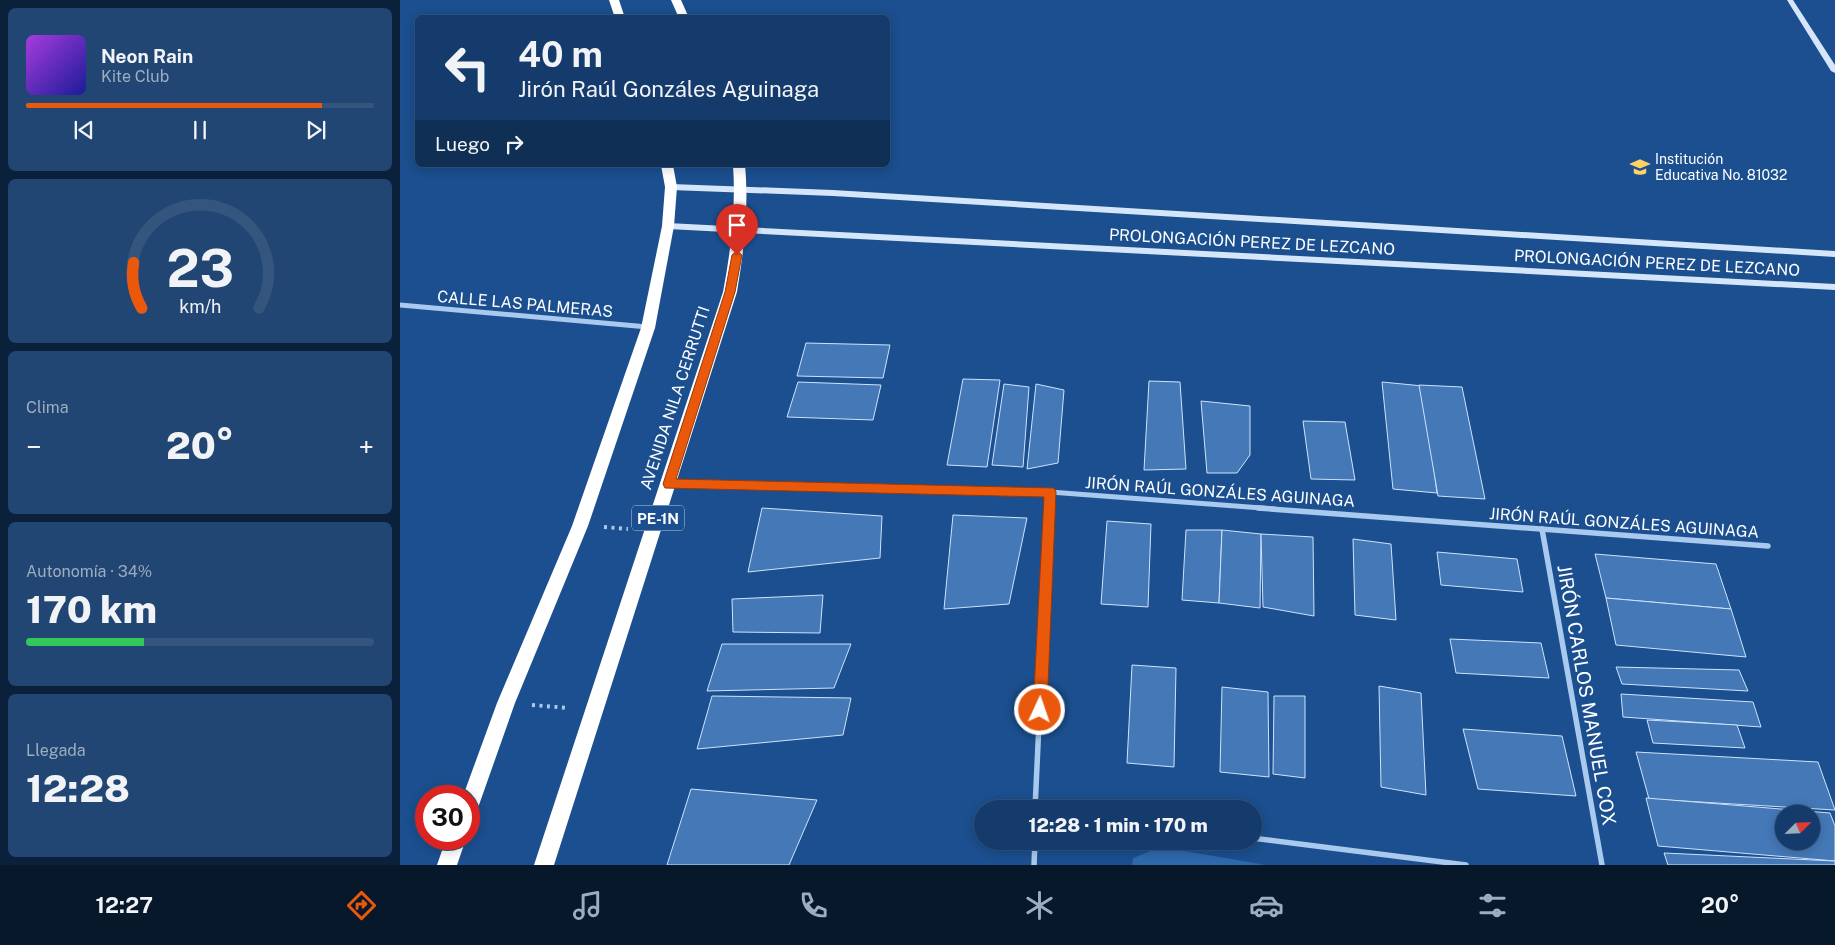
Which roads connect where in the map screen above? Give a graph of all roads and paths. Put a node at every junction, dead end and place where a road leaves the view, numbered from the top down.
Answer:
1 (614, 0) edge
2 (676, 0) edge
3 (1790, 0) edge
4 (619, 15) edge
5 (683, 15) edge
6 (1835, 71) edge
7 (667, 167) edge
8 (739, 167) edge
9 (671, 187) junction
10 (742, 191) junction
11 (668, 226) junction
12 (739, 230) junction
13 (1835, 254) edge
14 (1835, 288) edge
15 (400, 304) edge
16 (648, 328) junction
17 (669, 484) junction
18 (1050, 492) junction
19 (580, 526) junction
20 (653, 530) junction
21 (1542, 530) junction
22 (1768, 546) dead end
23 (506, 703) junction
24 (595, 710) junction
25 (476, 785) edge
26 (1035, 800) edge
27 (1262, 839) edge
28 (452, 850) edge
29 (1035, 850) edge
30 (447, 865) edge
31 (544, 865) edge
32 (1034, 865) edge
33 (1466, 865) edge
34 (1602, 865) edge

1 - 4 highway
2 - 5 highway
3 - 6 street
7 - 9 highway
8 - 10 highway, AVENIDA NILA CERRUTTI / PE-1N
9 - 10 street, PROLONGACIÓN PEREZ DE LEZCANO
9 - 11 highway
10 - 12 highway, AVENIDA NILA CERRUTTI / PE-1N
10 - 13 street, PROLONGACIÓN PEREZ DE LEZCANO
11 - 12 street, PROLONGACIÓN PEREZ DE LEZCANO
11 - 16 highway
12 - 14 street, PROLONGACIÓN PEREZ DE LEZCANO
12 - 17 highway, AVENIDA NILA CERRUTTI / PE-1N
15 - 16 street, CALLE LAS PALMERAS
16 - 19 highway
17 - 18 street, JIRÓN RAÚL GONZÁLES AGUINAGA
17 - 20 highway, AVENIDA NILA CERRUTTI / PE-1N
18 - 21 street, JIRÓN RAÚL GONZÁLES AGUINAGA
18 - 26 street
19 - 20 path
19 - 23 highway
20 - 24 highway, AVENIDA NILA CERRUTTI / PE-1N
21 - 22 street, JIRÓN RAÚL GONZÁLES AGUINAGA
21 - 34 street, JIRÓN CARLOS MANUEL COX
23 - 24 path
23 - 25 highway
24 - 31 highway, AVENIDA NILA CERRUTTI / PE-1N
27 - 33 street
28 - 30 highway
29 - 32 street

